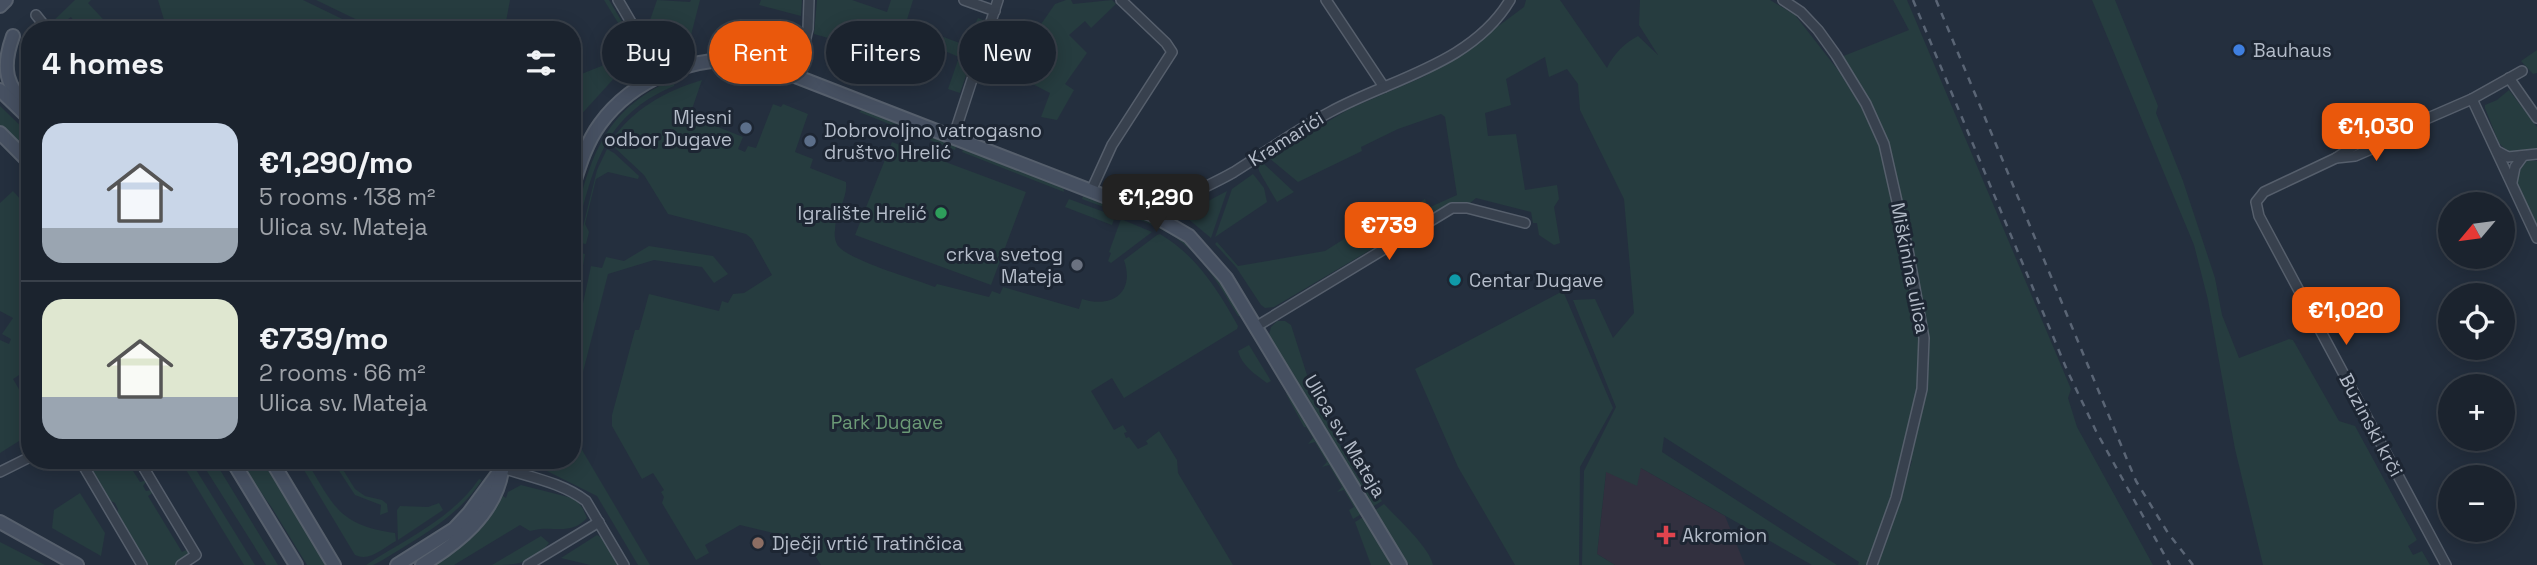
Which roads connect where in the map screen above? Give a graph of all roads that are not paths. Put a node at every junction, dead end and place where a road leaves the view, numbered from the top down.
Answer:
1 (6, 0) edge
2 (618, 0) edge
3 (809, 0) edge
4 (964, 0) edge
5 (998, 0) edge
6 (1121, 0) edge
7 (1326, 0) edge
8 (1510, 0) edge
9 (1783, 0) edge
10 (0, 6) edge
11 (995, 11) junction
12 (36, 15) dead end
13 (41, 21) edge
14 (630, 21) edge
15 (808, 21) edge
16 (13, 36) dead end
17 (2522, 71) dead end
18 (2509, 78) junction
19 (812, 83) edge
20 (647, 84) edge
21 (1384, 87) junction
22 (0, 90) edge
23 (2472, 99) junction
24 (21, 100) edge
25 (21, 110) edge
26 (2537, 118) edge
27 (1, 134) edge
28 (953, 138) junction
29 (2496, 149) junction
30 (21, 154) edge
31 (2537, 154) edge
32 (2523, 156) junction
33 (581, 161) edge
34 (2512, 183) junction
35 (1091, 191) junction
36 (1153, 215) junction
37 (1525, 223) dead end
38 (2537, 238) edge
39 (1257, 326) junction
40 (21, 462) edge
41 (85, 469) edge
42 (144, 469) edge
43 (238, 469) edge
44 (277, 469) edge
45 (500, 469) edge
46 (503, 469) edge
47 (516, 469) edge
48 (0, 472) edge
49 (0, 522) edge
50 (599, 522) junction
51 (278, 535) junction
52 (335, 563) edge
53 (77, 565) edge
54 (142, 565) edge
55 (181, 565) edge
56 (288, 565) edge
57 (296, 565) edge
58 (397, 565) edge
59 (422, 565) edge
60 (528, 565) edge
61 (624, 565) edge
62 (1400, 565) edge
63 (1872, 565) edge
64 (2446, 565) edge

1 - 10 street
2 - 14 street
3 - 15 street
4 - 11 street
5 - 11 street
6 - 35 street
7 - 21 street
8 - 21 street, Kramarići
9 - 63 street, Miškinina ulica
11 - 28 street
12 - 13 street
16 - 24 street
17 - 18 street, Buzinski krči
18 - 23 street, Buzinski krči
18 - 26 street
19 - 28 street, Ulica sv. Mateja
20 - 33 street, Ulica sv. Mateja
21 - 36 street, Kramarići
22 - 25 street
23 - 29 street
23 - 64 street, Buzinski krči
27 - 30 street
28 - 35 street, Ulica sv. Mateja
29 - 32 street
29 - 34 street
31 - 32 street
32 - 34 street
34 - 38 street
35 - 36 street, Ulica sv. Mateja
36 - 39 street, Ulica sv. Mateja
37 - 39 street
39 - 62 street, Ulica sv. Mateja
40 - 48 street
41 - 54 street
42 - 55 street
43 - 51 street
44 - 52 street
45 - 58 street
46 - 59 street
47 - 50 street
49 - 53 street
50 - 60 street
50 - 61 street
51 - 56 street
51 - 57 street

